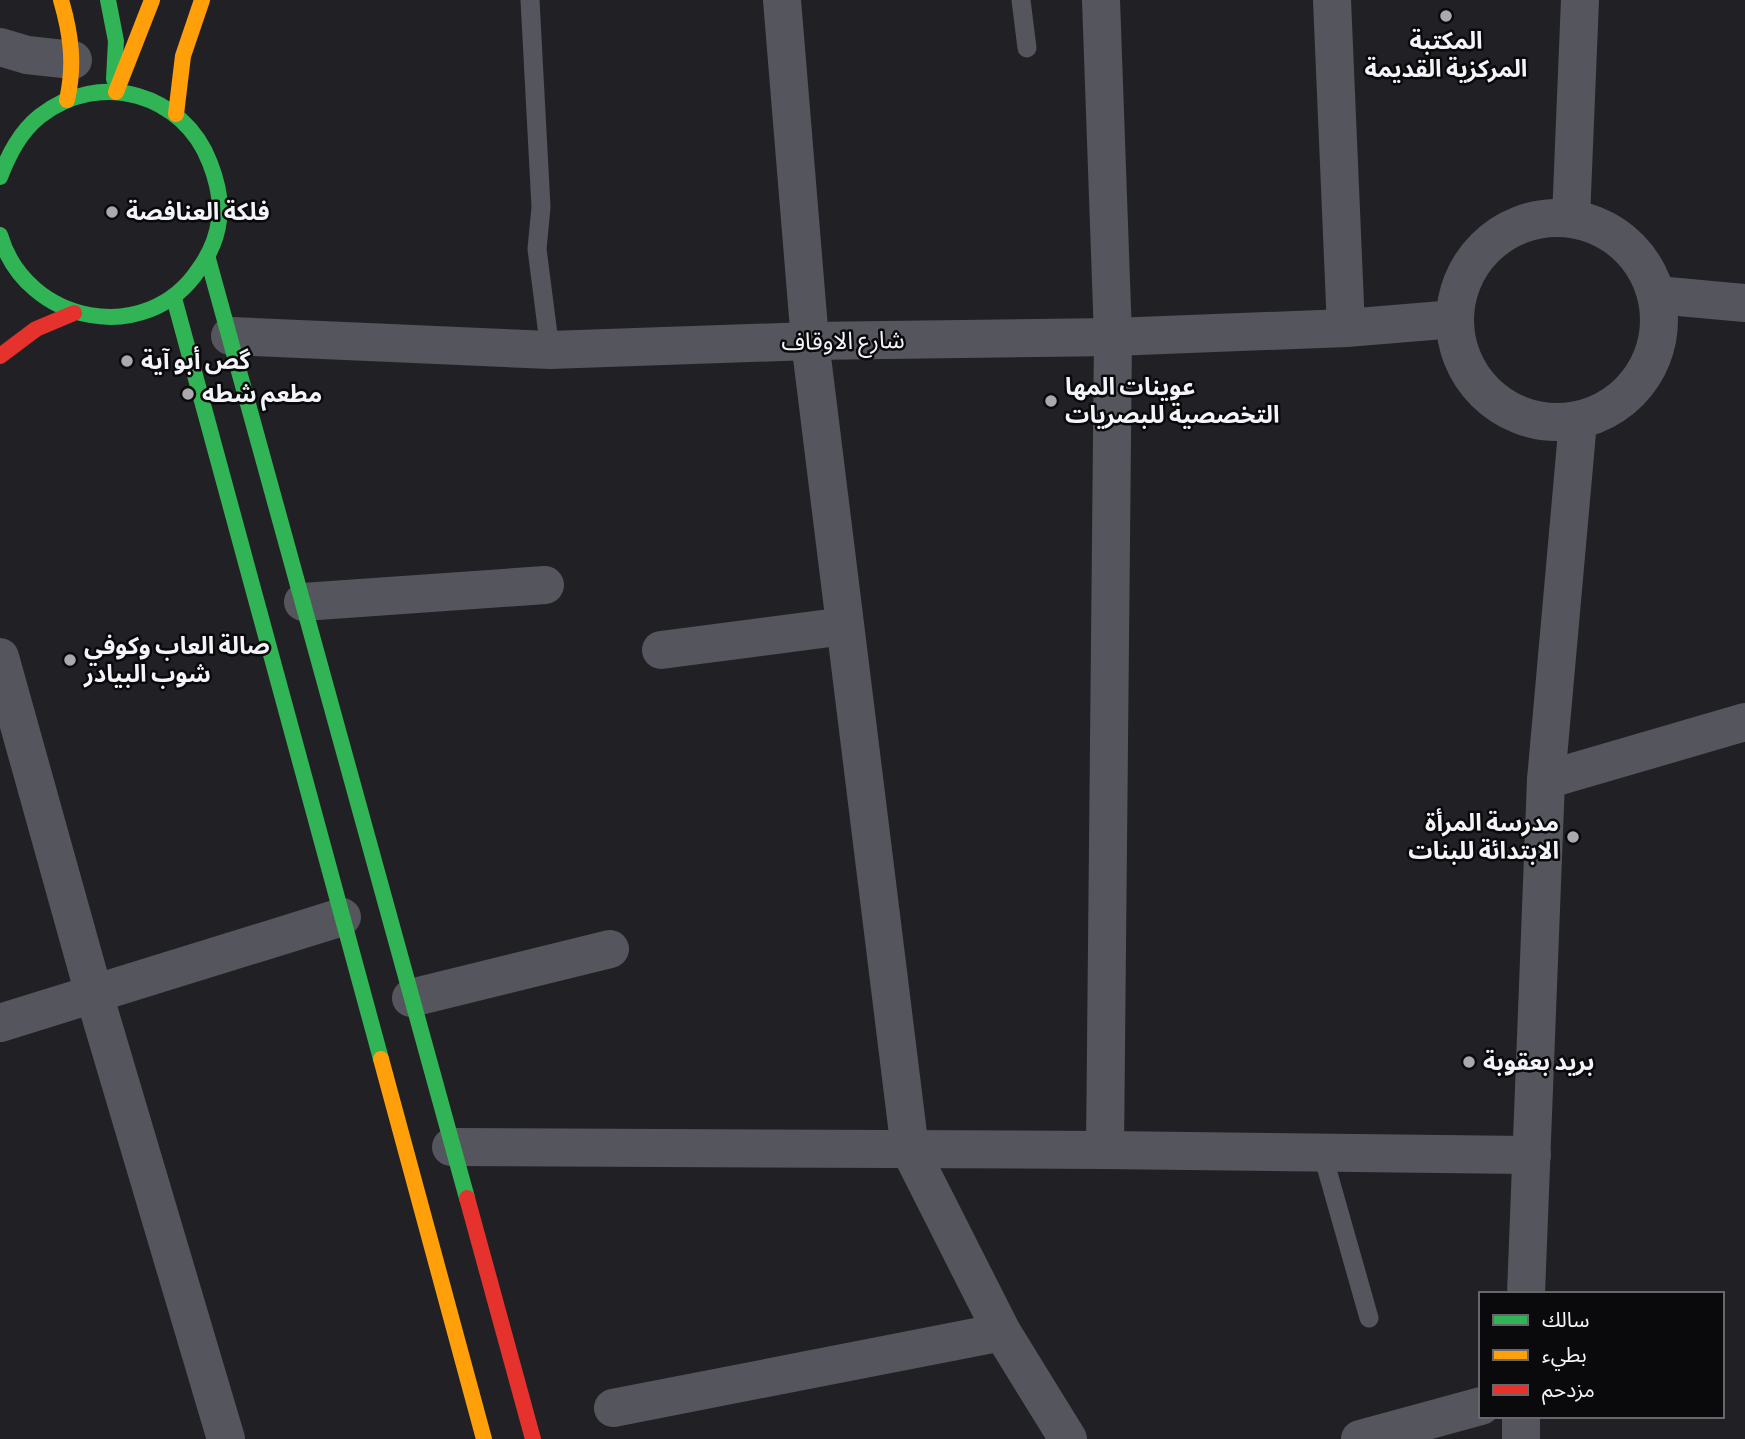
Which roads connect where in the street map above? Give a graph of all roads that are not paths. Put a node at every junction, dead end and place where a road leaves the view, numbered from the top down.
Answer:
1 (61, 0) edge
2 (108, 0) edge
3 (152, 0) edge
4 (202, 0) edge
5 (530, 0) edge
6 (782, 0) edge
7 (1021, 0) edge
8 (1101, 0) edge
9 (1332, 0) edge
10 (1580, 0) edge
11 (0, 47) edge
12 (1027, 48) dead end
13 (73, 60) junction
14 (115, 91) junction
15 (67, 100) junction
16 (176, 114) junction
17 (0, 177) edge
18 (1571, 218) junction
19 (1, 243) edge
20 (208, 259) junction
21 (1657, 295) junction
22 (174, 298) junction
23 (1745, 303) edge
24 (74, 313) junction
25 (1455, 319) junction
26 (1346, 328) junction
27 (230, 336) junction
28 (1113, 337) junction
29 (810, 341) junction
30 (550, 350) junction
31 (0, 356) edge
32 (1578, 421) junction
33 (545, 585) dead end
34 (303, 602) junction
35 (845, 626) junction
36 (661, 650) dead end
37 (0, 657) edge
38 (1745, 722) edge
39 (1546, 780) junction
40 (342, 917) junction
41 (610, 949) dead end
42 (94, 994) junction
43 (411, 998) junction
44 (0, 1023) edge
45 (451, 1147) junction
46 (910, 1150) junction
47 (1105, 1150) junction
48 (1322, 1152) junction
49 (1532, 1155) junction
50 (1526, 1292) edge
51 (1368, 1318) dead end
52 (1002, 1332) junction
53 (1479, 1407) edge
54 (613, 1408) dead end
55 (1521, 1418) edge
56 (226, 1439) edge
57 (484, 1439) edge
58 (533, 1439) edge
59 (1068, 1439) edge
60 (1360, 1439) edge
61 (1521, 1439) edge

1 - 13 street
2 - 14 street
3 - 14 street
4 - 16 street
5 - 30 lane
6 - 29 street
7 - 12 lane
8 - 28 street
9 - 26 street
10 - 18 street
11 - 13 street
13 - 15 street
14 - 15 street
14 - 16 street
15 - 17 street
16 - 20 street
18 - 21 street
18 - 25 street
19 - 24 street
20 - 22 street
20 - 27 street
21 - 23 street
21 - 32 street
22 - 24 street
22 - 40 street
24 - 31 street
25 - 26 street, شارع الاوقاف
25 - 32 street
26 - 28 street, شارع الاوقاف
27 - 30 street, شارع الاوقاف
27 - 34 street
28 - 29 street, شارع الاوقاف
28 - 47 street
29 - 30 street, شارع الاوقاف
29 - 35 street
32 - 39 street
33 - 34 street
34 - 43 street
35 - 36 street
35 - 46 street
37 - 42 street
38 - 39 street
39 - 49 street
40 - 42 street
40 - 57 street
41 - 43 street
42 - 44 street
42 - 56 street
43 - 45 street
45 - 46 street
45 - 58 street
46 - 47 street
46 - 52 street
47 - 48 street
48 - 49 street
48 - 51 lane
49 - 50 street
52 - 54 street
52 - 59 street
53 - 60 street
55 - 61 street

